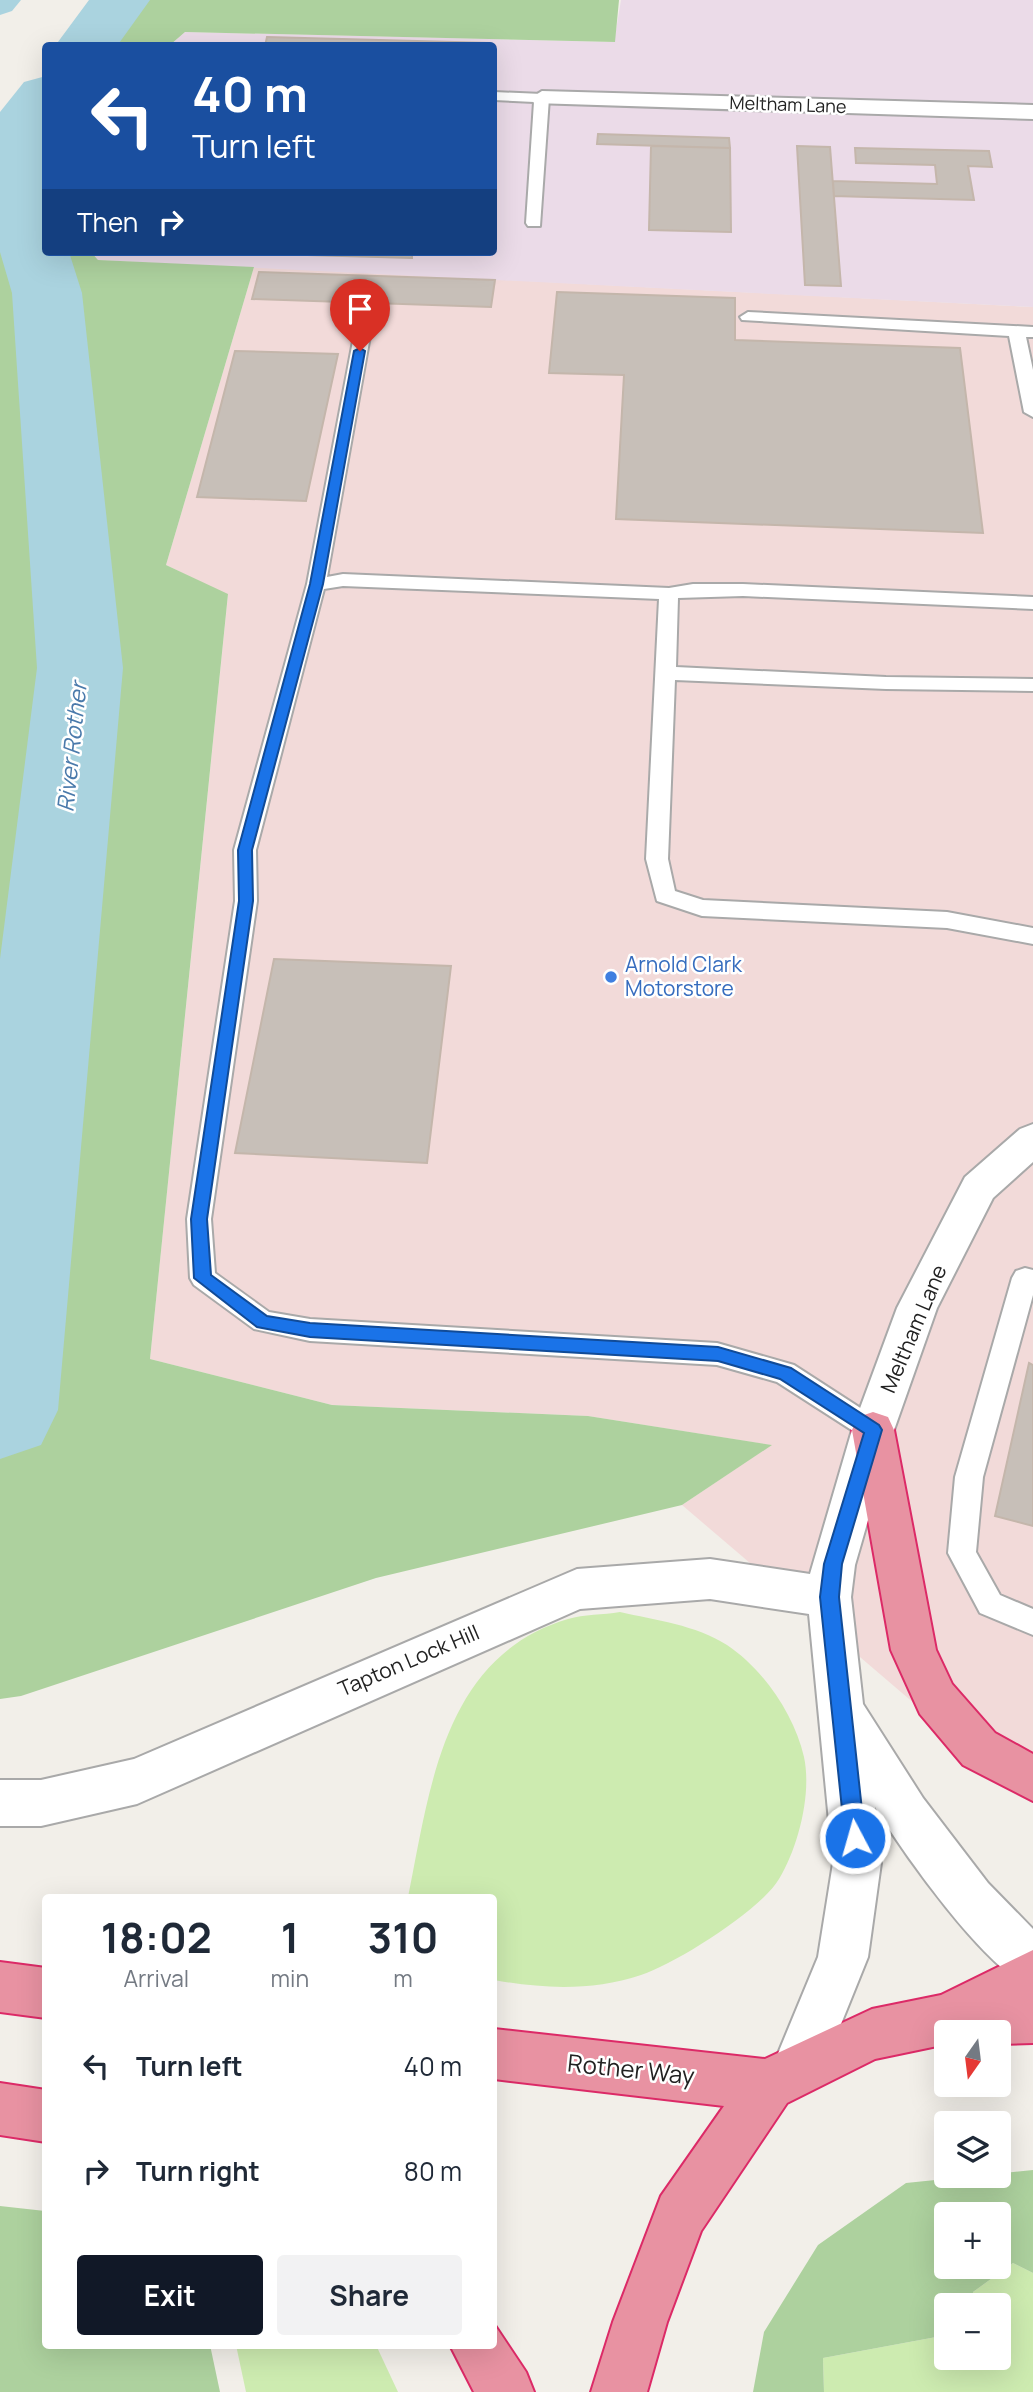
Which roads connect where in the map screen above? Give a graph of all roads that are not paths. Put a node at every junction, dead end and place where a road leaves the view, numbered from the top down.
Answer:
1 (497, 96) edge
2 (542, 98) junction
3 (1033, 112) edge
4 (534, 223) dead end
5 (748, 317) dead end
6 (364, 325) dead end
7 (1025, 332) edge
8 (1033, 412) edge
9 (316, 584) junction
10 (669, 594) junction
11 (1033, 603) edge
12 (664, 673) junction
13 (1033, 685) edge
14 (1033, 936) edge
15 (1033, 1139) edge
16 (1025, 1278) dead end
17 (873, 1430) junction
18 (830, 1597) junction
19 (1033, 1622) edge
20 (841, 1711) junction
21 (1033, 1779) edge
22 (21, 1803) edge
23 (1033, 1964) edge
24 (1033, 1975) edge
25 (1033, 2018) edge
26 (946, 2019) junction
27 (497, 2054) edge
28 (783, 2077) junction
29 (479, 2349) edge
30 (506, 2392) edge
31 (619, 2392) edge

1 - 2 lane
2 - 3 street, Meltham Lane
2 - 4 lane
5 - 7 lane
6 - 9 lane
7 - 8 lane
9 - 10 lane
9 - 17 lane
10 - 11 lane
10 - 12 lane
12 - 13 lane
12 - 14 lane
15 - 17 street, Meltham Lane
16 - 19 lane
17 - 18 street, Meltham Lane
17 - 21 highway
18 - 20 street, Meltham Lane
18 - 22 street, Tapton Lock Hill
20 - 23 street, Meltham Lane
20 - 28 street, Meltham Lane
24 - 26 highway
25 - 26 highway
26 - 28 highway
27 - 28 highway, Rother Way
28 - 31 highway
29 - 30 highway

